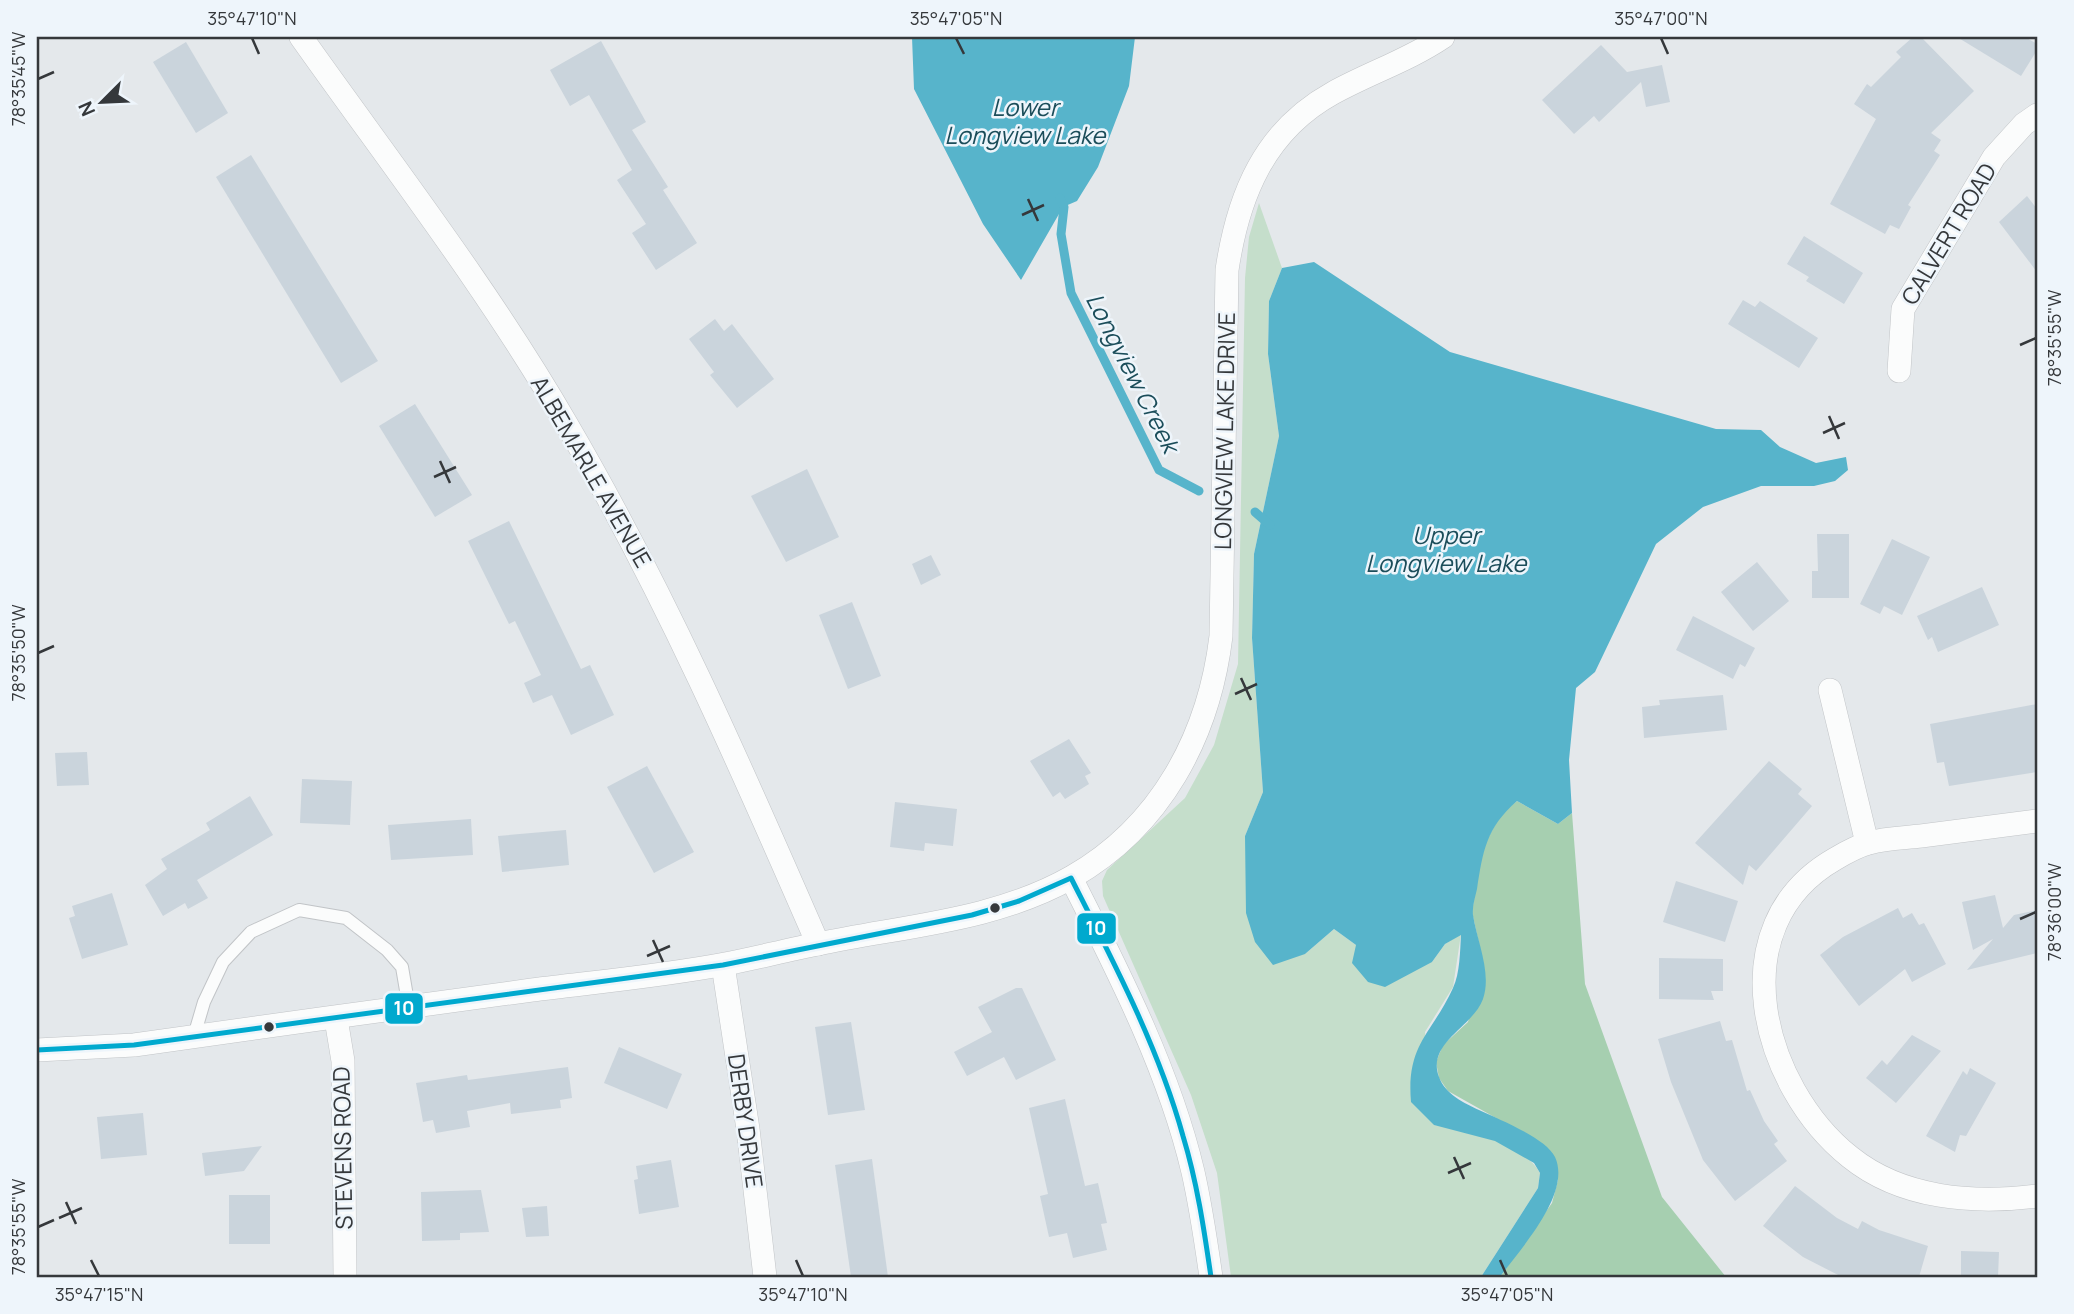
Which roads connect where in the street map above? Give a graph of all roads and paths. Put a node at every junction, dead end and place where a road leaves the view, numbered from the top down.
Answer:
1 (301, 37) edge
2 (1443, 37) edge
3 (2037, 115) edge
4 (1899, 371) dead end
5 (1830, 690) dead end
6 (2037, 821) edge
7 (1867, 843) junction
8 (1071, 878) junction
9 (818, 944) junction
10 (723, 965) junction
11 (410, 1008) junction
12 (336, 1019) junction
13 (194, 1036) junction
14 (37, 1050) edge
15 (2037, 1196) edge
16 (345, 1277) edge
17 (765, 1277) edge
18 (1211, 1277) edge

1 - 9 street, ALBEMARLE AVENUE
2 - 8 street, LONGVIEW LAKE DRIVE
3 - 4 street, CALVERT ROAD
5 - 7 street
6 - 7 street
7 - 15 street
8 - 9 street, LONGVIEW LAKE DRIVE
8 - 18 street
9 - 10 street, LONGVIEW LAKE DRIVE
10 - 11 street, LONGVIEW LAKE DRIVE
10 - 17 street, DERBY DRIVE
11 - 12 street, LONGVIEW LAKE DRIVE
11 - 13 lane
12 - 13 street, LONGVIEW LAKE DRIVE
12 - 16 street, STEVENS ROAD
13 - 14 street, LONGVIEW LAKE DRIVE

